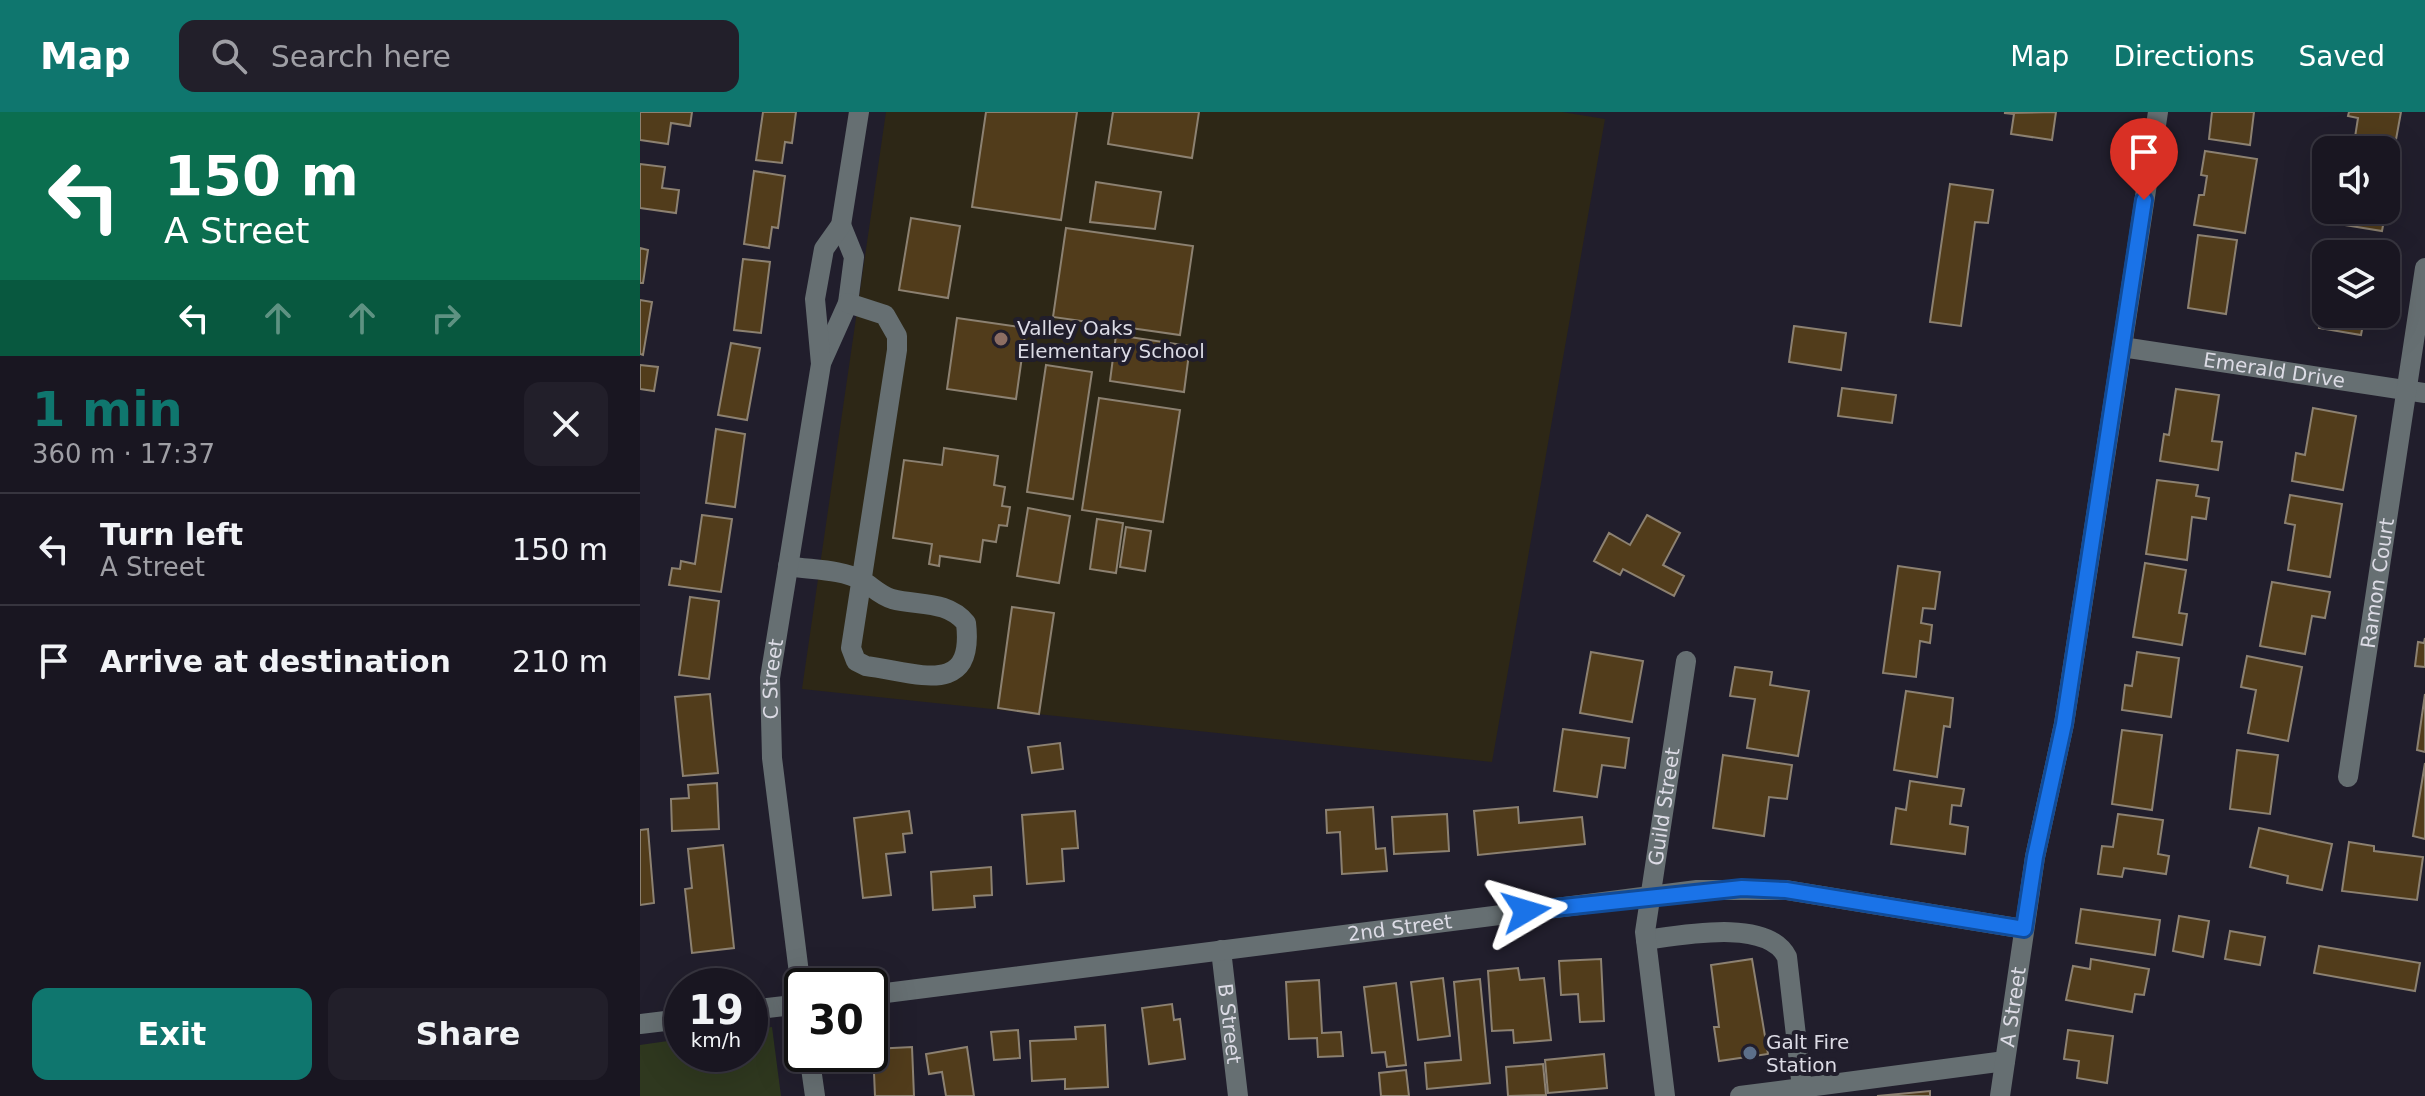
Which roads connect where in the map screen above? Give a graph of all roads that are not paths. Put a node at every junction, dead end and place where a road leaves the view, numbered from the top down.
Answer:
1 (859, 112) edge
2 (2158, 112) edge
3 (841, 225) junction
4 (2425, 268) edge
5 (848, 303) junction
6 (2122, 347) junction
7 (821, 364) junction
8 (2416, 392) edge
9 (788, 566) junction
10 (861, 580) junction
11 (1686, 661) dead end
12 (2348, 777) dead end
13 (1651, 895) junction
14 (2024, 929) junction
15 (1646, 940) junction
16 (1221, 950) junction
17 (799, 968) edge
18 (888, 993) edge
19 (664, 1021) edge
20 (640, 1024) edge
21 (2005, 1061) junction
22 (812, 1072) edge
23 (1802, 1088) junction
24 (815, 1096) edge
25 (1238, 1096) edge
26 (1665, 1096) edge
27 (1740, 1096) edge
28 (2000, 1096) edge

1 - 3 street
2 - 6 street, A Street
3 - 5 street, C Street
3 - 7 street, C Street
4 - 8 street, Ramon Court
5 - 7 street, C Street
5 - 10 street
6 - 8 street, Emerald Drive
6 - 14 street, A Street
7 - 9 street, C Street
8 - 12 street, Ramon Court
9 - 10 street
9 - 17 street, C Street
10 - 10 street
11 - 13 street, Guild Street
13 - 14 street, 2nd Street
13 - 15 street, Guild Street
13 - 16 street, 2nd Street
14 - 21 street, A Street
15 - 23 street
15 - 26 street, Guild Street
16 - 18 street, 2nd Street
16 - 25 street, B Street
19 - 20 street
21 - 23 street
21 - 28 street, A Street
22 - 24 street
23 - 27 street

